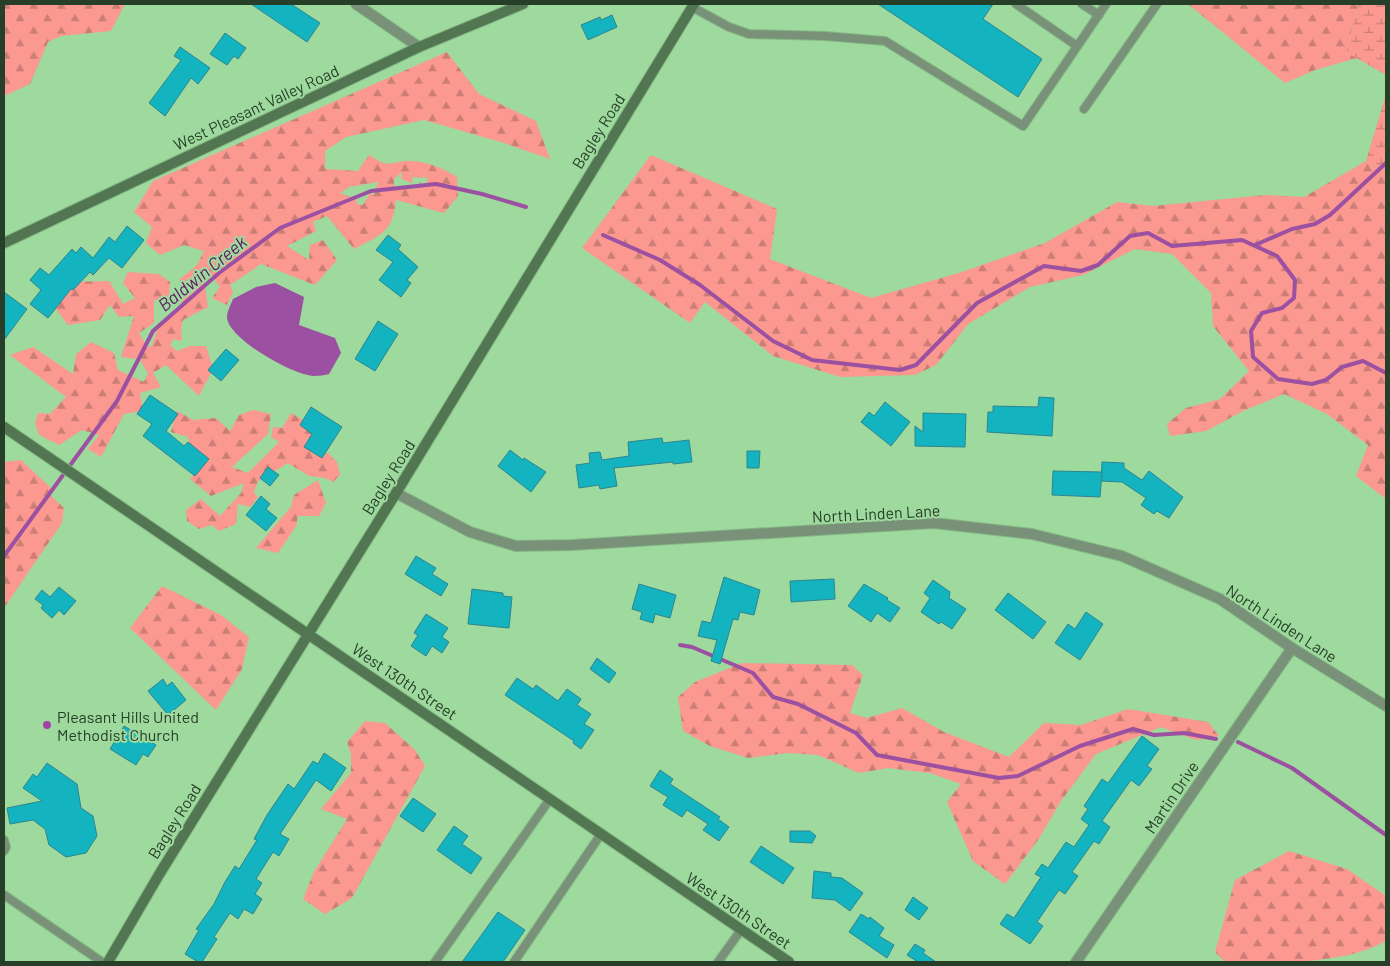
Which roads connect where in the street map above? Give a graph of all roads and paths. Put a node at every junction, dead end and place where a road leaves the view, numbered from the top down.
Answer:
1 (356, 4) edge
2 (523, 4) edge
3 (1016, 4) edge
4 (1082, 4) edge
5 (1106, 4) edge
6 (1157, 4) edge
7 (691, 5) edge
8 (1098, 15) junction
9 (419, 46) junction
10 (1078, 46) junction
11 (1084, 109) dead end
12 (4, 243) edge
13 (4, 427) edge
14 (396, 493) junction
15 (308, 633) junction
16 (1292, 648) junction
17 (1386, 706) edge
18 (550, 798) junction
19 (601, 834) junction
20 (4, 840) edge
21 (4, 851) edge
22 (4, 895) edge
23 (741, 930) junction
24 (102, 962) edge
25 (108, 962) edge
26 (435, 962) edge
27 (514, 962) edge
28 (718, 962) edge
29 (789, 962) edge
30 (1076, 962) edge

1 - 9 street
2 - 9 main road, West Pleasant Valley Road
3 - 10 lane
4 - 8 lane
5 - 8 lane
6 - 11 lane
7 - 10 lane
7 - 14 main road, Bagley Road
8 - 10 lane
9 - 12 main road, West Pleasant Valley Road
13 - 15 main road, West 130th Street
14 - 15 main road, Bagley Road
14 - 16 street, North Linden Lane
15 - 18 main road, West 130th Street
15 - 25 main road, Bagley Road
16 - 17 street, North Linden Lane
16 - 30 street, Martin Drive
18 - 19 main road, West 130th Street
18 - 26 lane
19 - 23 main road, West 130th Street
19 - 27 lane
20 - 21 lane
22 - 24 lane
23 - 28 lane
23 - 29 main road, West 130th Street

